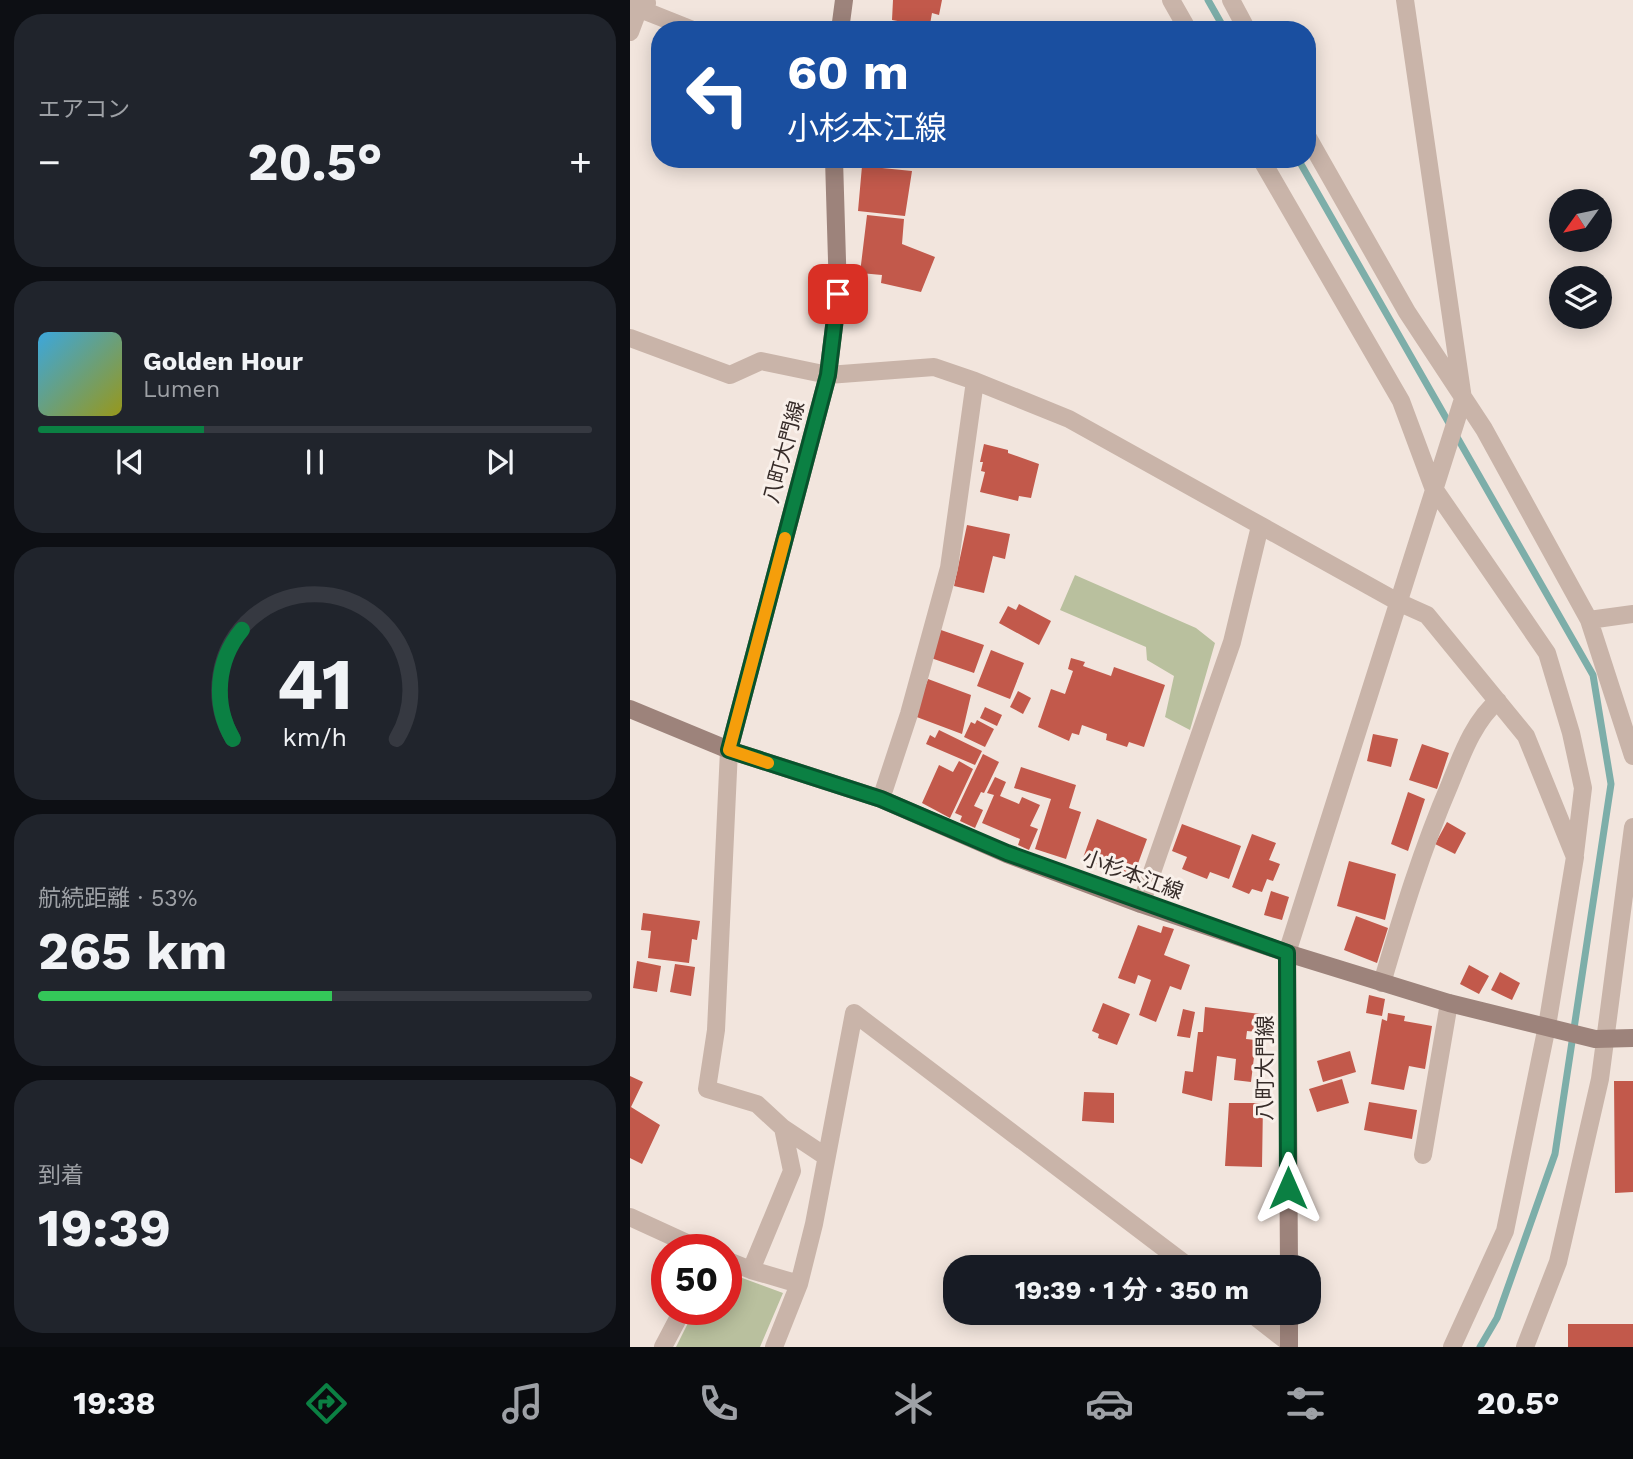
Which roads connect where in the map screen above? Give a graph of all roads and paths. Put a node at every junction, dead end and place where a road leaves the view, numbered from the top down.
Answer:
1 (844, 0) edge
2 (1171, 0) edge
3 (1231, 0) edge
4 (1405, 0) edge
5 (640, 4) edge
6 (675, 21) edge
7 (841, 21) edge
8 (1183, 21) edge
9 (1242, 21) edge
10 (630, 32) edge
11 (1316, 152) edge
12 (834, 168) edge
13 (1266, 168) edge
14 (630, 338) edge
15 (828, 375) junction
16 (975, 381) junction
17 (1464, 399) junction
18 (1433, 487) junction
19 (1260, 526) junction
20 (1398, 602) junction
21 (1633, 614) edge
22 (1589, 620) junction
23 (1498, 701) junction
24 (630, 709) edge
25 (729, 750) junction
26 (1633, 756) edge
27 (881, 799) junction
28 (1633, 827) edge
29 (1575, 857) junction
30 (1141, 904) junction
31 (1287, 953) junction
32 (1382, 983) junction
33 (1449, 1003) junction
34 (1551, 1028) junction
35 (1599, 1038) junction
36 (1633, 1038) edge
37 (783, 1128) junction
38 (1423, 1155) dead end
39 (825, 1156) junction
40 (630, 1217) edge
41 (667, 1234) edge
42 (1173, 1255) edge
43 (1289, 1255) edge
44 (742, 1266) edge
45 (751, 1270) junction
46 (799, 1284) junction
47 (675, 1325) edge
48 (1265, 1325) edge
49 (1289, 1325) edge
50 (1289, 1345) edge
51 (663, 1347) edge
52 (774, 1347) edge
53 (1452, 1347) edge
54 (1525, 1347) edge

1 - 7 main road
2 - 8 street
3 - 9 street
4 - 17 street
5 - 6 street
5 - 10 street
11 - 17 street
12 - 15 main road, 八町大門線
13 - 18 street
14 - 15 street
15 - 16 street
15 - 25 main road, 八町大門線
16 - 19 street
16 - 27 street
17 - 18 street
17 - 22 street
18 - 20 street
18 - 29 street
19 - 20 street
19 - 30 street
20 - 23 street
20 - 31 street
21 - 22 street
22 - 26 street
23 - 29 street
23 - 32 street
24 - 25 main road, 小杉本江線
25 - 27 main road, 小杉本江線
25 - 37 street
27 - 30 main road, 小杉本江線
28 - 35 street
29 - 34 street
30 - 31 main road, 小杉本江線
31 - 32 main road, 小杉本江線
31 - 43 main road, 八町大門線
32 - 33 main road, 小杉本江線
33 - 34 main road, 小杉本江線
33 - 38 street
34 - 35 main road, 小杉本江線
34 - 53 street
35 - 36 main road, 小杉本江線
35 - 54 street
37 - 39 street
37 - 45 street
39 - 42 street
39 - 46 street
40 - 41 street
44 - 45 street
45 - 46 street
46 - 52 street
47 - 51 street
48 - 50 street
49 - 50 main road

